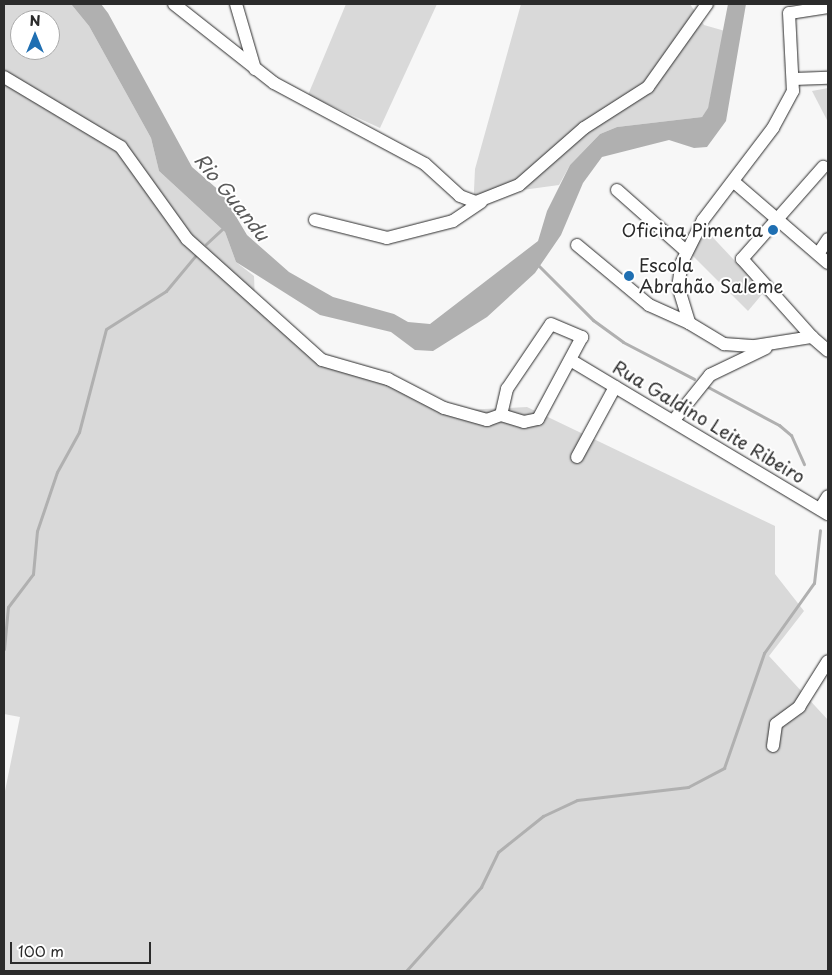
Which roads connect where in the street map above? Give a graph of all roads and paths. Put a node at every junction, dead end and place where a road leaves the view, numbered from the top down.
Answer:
1 (174, 4) edge
2 (236, 4) edge
3 (707, 4) edge
4 (828, 7) edge
5 (255, 68) junction
6 (4, 78) edge
7 (828, 78) edge
8 (794, 79) junction
9 (823, 167) dead end
10 (734, 182) junction
11 (616, 190) dead end
12 (481, 202) junction
13 (778, 218) junction
14 (315, 220) dead end
15 (828, 240) edge
16 (577, 246) dead end
17 (686, 251) junction
18 (818, 254) junction
19 (828, 263) edge
20 (689, 323) junction
21 (812, 337) junction
22 (775, 344) junction
23 (828, 351) edge
24 (572, 361) junction
25 (615, 387) junction
26 (501, 415) junction
27 (674, 420) junction
28 (577, 457) dead end
29 (828, 496) edge
30 (824, 511) edge
31 (828, 661) edge
32 (773, 746) dead end

1 - 5 street
2 - 5 street
3 - 12 street
4 - 8 street
5 - 12 street
6 - 26 street
7 - 8 street
8 - 10 street
9 - 13 street
10 - 13 street
10 - 17 street
11 - 17 street
12 - 14 street
13 - 18 street
13 - 21 street
15 - 18 street
16 - 20 street
17 - 20 street
18 - 19 street
20 - 22 street
21 - 22 street
21 - 23 street
22 - 27 street
24 - 25 street, Rua Galdino Leite Ribeiro
24 - 26 street
24 - 26 street
25 - 27 street, Rua Galdino Leite Ribeiro
25 - 28 street
27 - 30 street, Rua Galdino Leite Ribeiro
29 - 30 street
31 - 32 street

